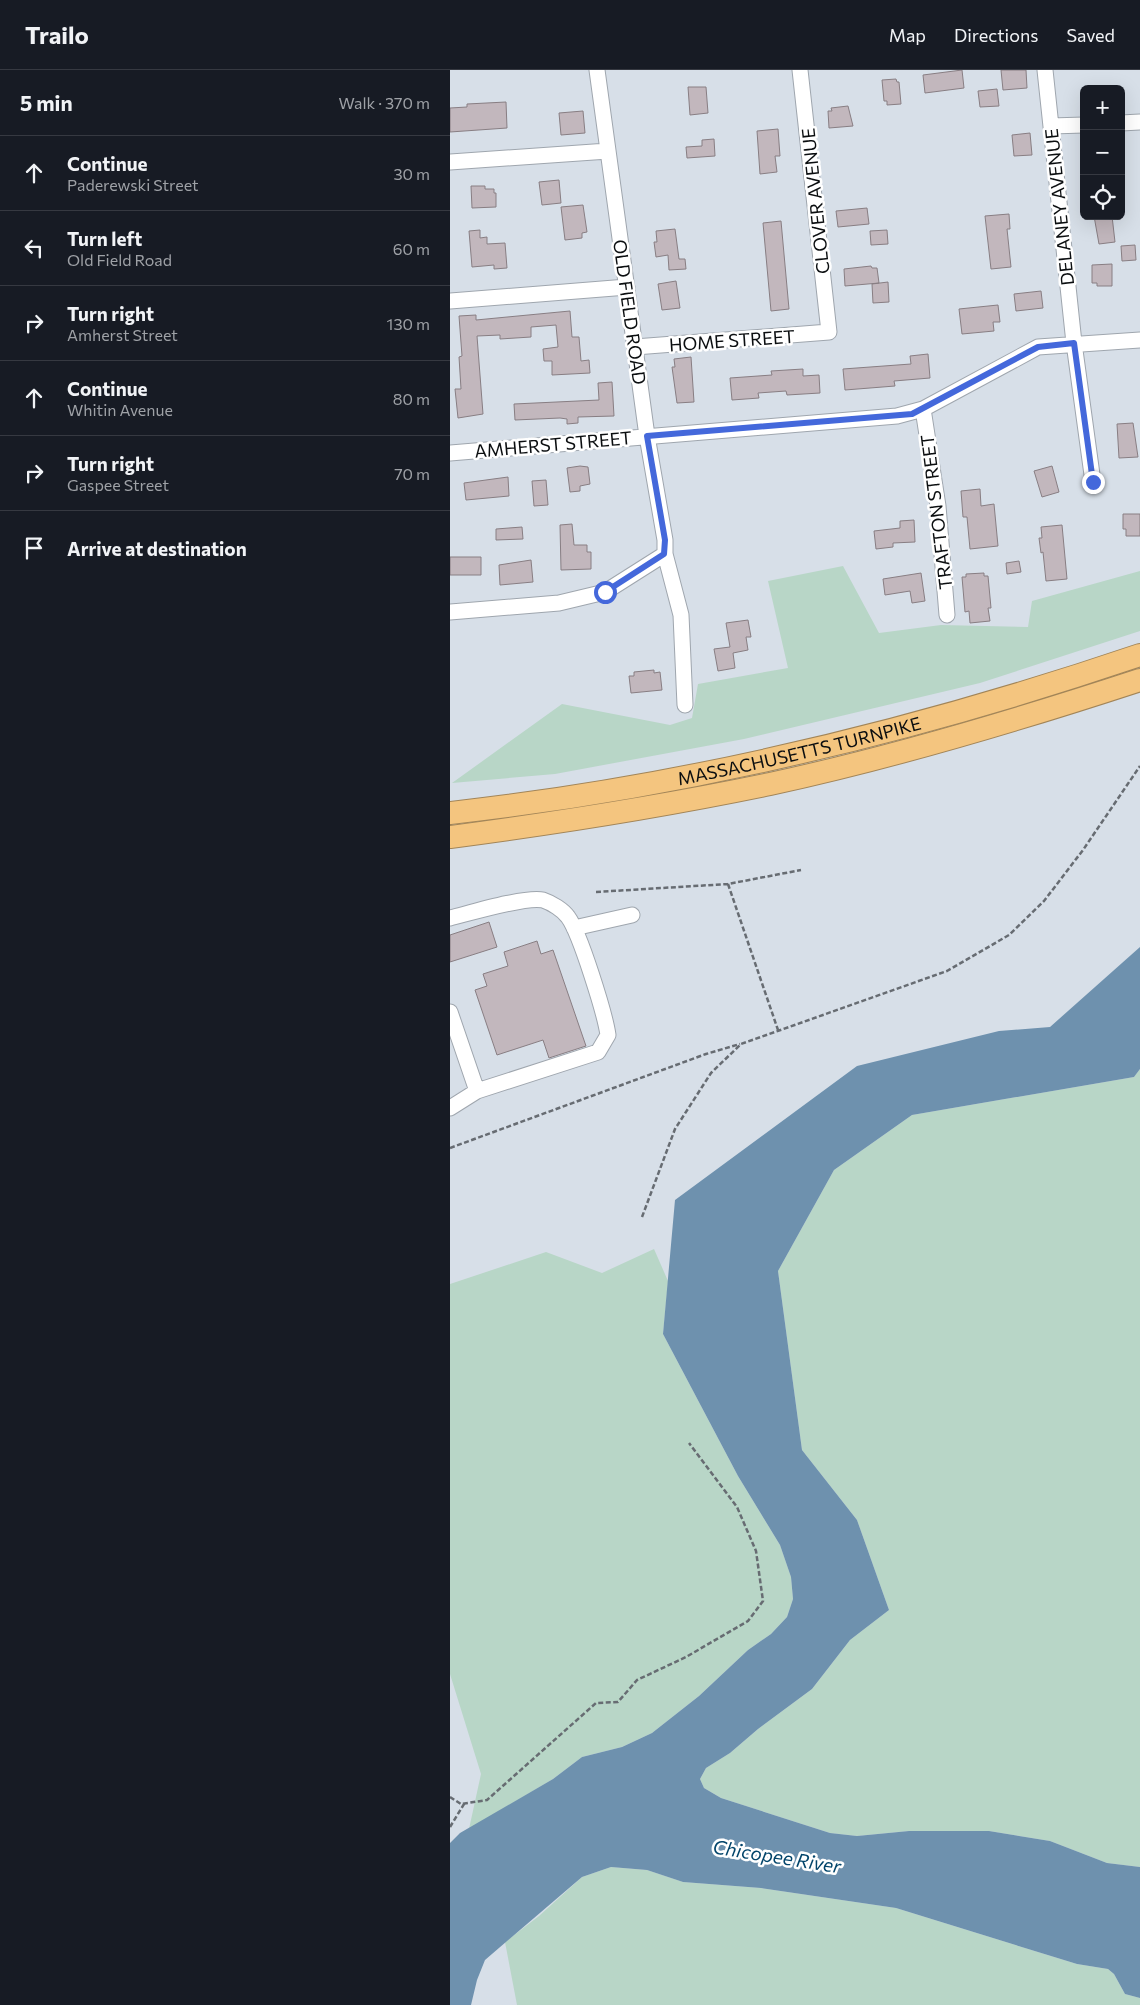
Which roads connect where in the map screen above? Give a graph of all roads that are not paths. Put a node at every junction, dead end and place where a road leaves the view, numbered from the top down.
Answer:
1 (597, 70) edge
2 (800, 70) edge
3 (1045, 70) edge
4 (1140, 122) edge
5 (1125, 123) edge
6 (1080, 125) edge
7 (1051, 126) junction
8 (608, 151) junction
9 (450, 162) edge
10 (627, 287) junction
11 (450, 301) edge
12 (830, 332) joint
13 (1140, 340) edge
14 (1074, 343) junction
15 (635, 347) junction
16 (923, 409) junction
17 (647, 436) junction
18 (450, 453) edge
19 (1093, 482) dead end
20 (664, 554) junction
21 (450, 612) edge
22 (947, 615) dead end
23 (1140, 656) edge
24 (1140, 680) edge
25 (685, 705) dead end
26 (450, 813) edge
27 (450, 837) edge
28 (632, 915) dead end
29 (450, 918) edge
30 (574, 928) junction
31 (450, 1012) edge
32 (477, 1092) junction
33 (450, 1108) edge

1 - 8 street, OLD FIELD ROAD
2 - 12 street, CLOVER AVENUE
3 - 7 street, DELANEY AVENUE
4 - 5 street
6 - 7 street
7 - 14 street, DELANEY AVENUE
8 - 9 street
8 - 10 street, OLD FIELD ROAD
10 - 11 street
10 - 15 street, OLD FIELD ROAD
12 - 15 street, HOME STREET
13 - 14 street, AMHERST STREET
14 - 16 street, AMHERST STREET
14 - 19 street, DELANEY AVENUE
15 - 17 street, OLD FIELD ROAD
16 - 17 street, AMHERST STREET
16 - 22 street, TRAFTON STREET
17 - 18 street, AMHERST STREET
17 - 20 street, OLD FIELD ROAD
20 - 21 street
20 - 25 street, OLD FIELD ROAD
23 - 26 highway, MASSACHUSETTS TURNPIKE
24 - 27 highway, MASSACHUSETTS TURNPIKE
28 - 30 street
29 - 30 street
30 - 32 street
31 - 32 street
32 - 33 street

